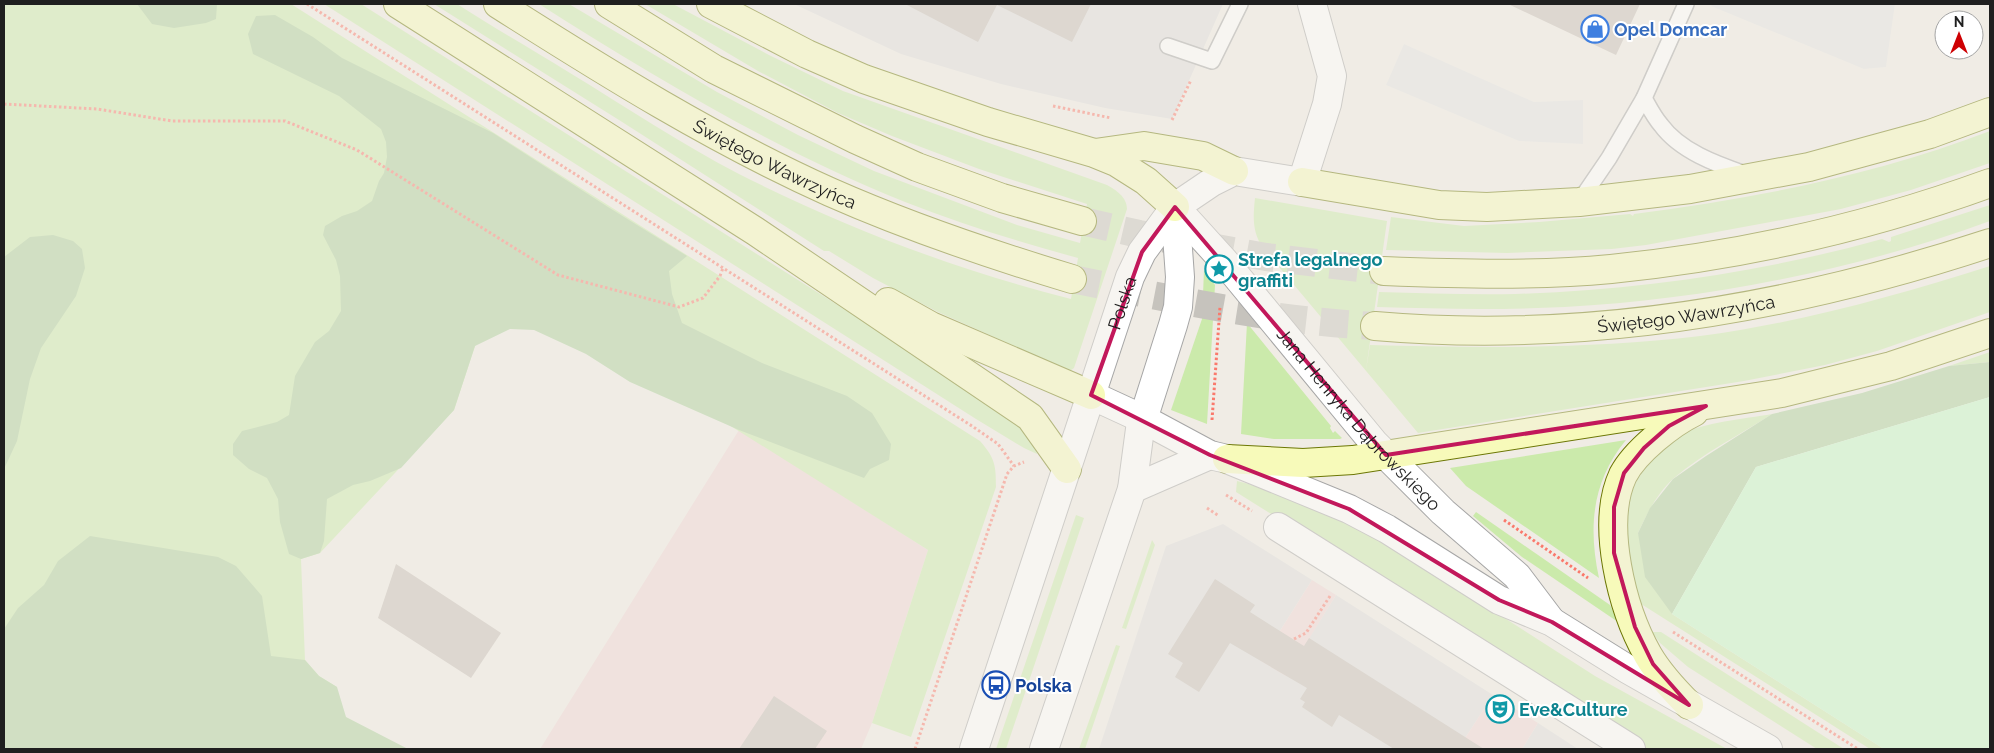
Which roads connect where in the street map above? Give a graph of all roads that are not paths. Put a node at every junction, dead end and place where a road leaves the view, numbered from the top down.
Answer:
1 (398, 4) edge
2 (498, 4) edge
3 (609, 4) edge
4 (711, 4) edge
5 (1240, 4) edge
6 (1312, 4) edge
7 (1686, 4) edge
8 (1168, 46) dead end
9 (1644, 98) junction
10 (1990, 112) edge
11 (1094, 153) junction
12 (1234, 170) junction
13 (1755, 177) junction
14 (1302, 182) junction
15 (1990, 183) edge
16 (1579, 202) junction
17 (1175, 207) junction
18 (1082, 221) tunnel mouth
19 (755, 231) junction
20 (1990, 243) edge
21 (1384, 271) tunnel mouth
22 (1072, 279) tunnel mouth
23 (1376, 326) tunnel mouth
24 (1990, 333) edge
25 (1091, 395) junction
26 (1706, 406) junction
27 (1143, 420) junction
28 (1386, 455) junction
29 (1219, 457) junction
30 (1067, 469) junction
31 (1132, 489) junction
32 (1278, 527) road end
33 (1552, 622) junction
34 (1689, 705) junction
35 (974, 749) edge
36 (1044, 749) edge
37 (1631, 749) edge
38 (1768, 749) edge

1 - 19 main road
2 - 22 main road, Świętego Wawrzyńca
3 - 18 main road
4 - 11 main road
5 - 8 lane
6 - 14 street
7 - 9 lane
9 - 13 lane
9 - 16 lane
10 - 13 main road
11 - 12 main road
11 - 17 main road
12 - 14 street
12 - 17 street, Polska
13 - 16 main road
14 - 16 main road
15 - 21 main road
17 - 25 street, Polska
17 - 27 street
17 - 28 street, Jana Henryka Dąbrowskiego
19 - 25 main road
19 - 30 main road
20 - 23 main road, Świętego Wawrzyńca
24 - 26 main road
25 - 27 street, Jana Henryka Dąbrowskiego
25 - 30 street, Polska
26 - 28 main road
26 - 34 main road
27 - 29 street, Jana Henryka Dąbrowskiego
27 - 31 street
28 - 29 main road
28 - 33 street, Jana Henryka Dąbrowskiego
29 - 31 street
29 - 33 street, Jana Henryka Dąbrowskiego
30 - 35 street, Polska
31 - 36 street
32 - 37 street
33 - 34 street, Jana Henryka Dąbrowskiego
34 - 38 street, Jana Henryka Dąbrowskiego

